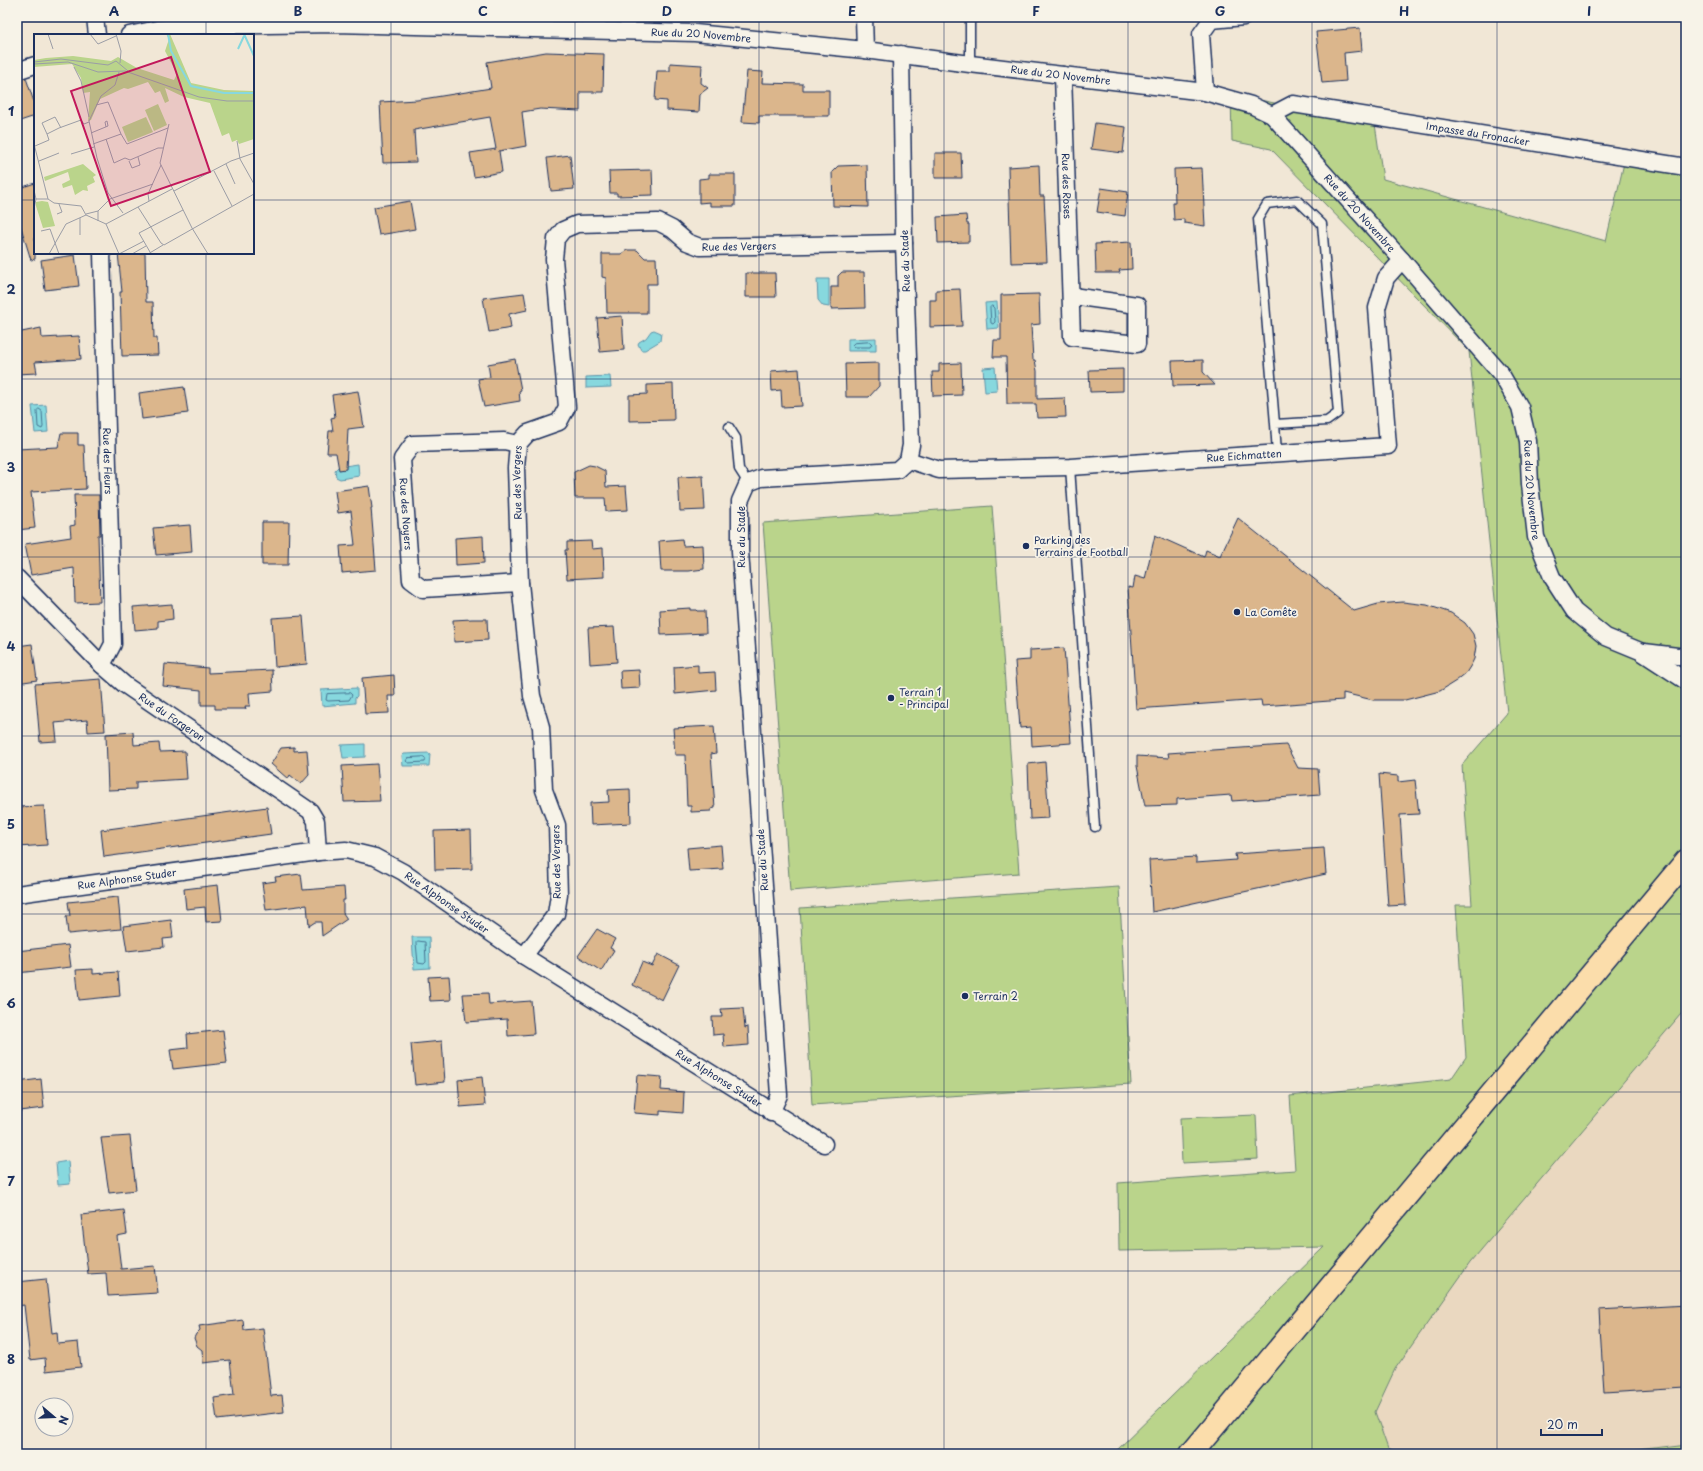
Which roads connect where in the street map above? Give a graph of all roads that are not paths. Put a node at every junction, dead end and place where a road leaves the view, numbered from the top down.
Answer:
1 (95, 17) edge
2 (864, 17) edge
3 (970, 17) edge
4 (1244, 17) edge
5 (97, 34) edge
6 (134, 34) edge
7 (865, 50) junction
8 (901, 54) junction
9 (970, 64) junction
10 (34, 65) edge
11 (17, 71) edge
12 (1063, 75) junction
13 (1206, 92) junction
14 (1272, 115) junction
15 (1686, 167) edge
16 (904, 243) junction
17 (102, 254) edge
18 (1402, 260) junction
19 (1072, 296) junction
20 (1275, 424) junction
21 (729, 427) dead end
22 (518, 444) junction
23 (1278, 453) junction
24 (908, 460) junction
25 (1070, 467) junction
26 (748, 483) junction
27 (17, 578) edge
28 (520, 583) junction
29 (1640, 651) junction
30 (1686, 657) edge
31 (102, 665) junction
32 (1686, 681) edge
33 (1096, 827) dead end
34 (318, 852) junction
35 (1686, 860) edge
36 (17, 894) edge
37 (524, 956) junction
38 (772, 1112) junction
39 (824, 1144) dead end
40 (1191, 1454) edge

1 - 5 street
2 - 7 street
3 - 9 lane
4 - 13 street
6 - 7 street, Rue du 20 Novembre
7 - 8 street, Rue du 20 Novembre
8 - 9 street, Rue du 20 Novembre
8 - 16 street, Rue du Stade
9 - 12 street, Rue du 20 Novembre
10 - 11 street
12 - 13 street, Rue du 20 Novembre
12 - 19 street, Rue des Roses
13 - 14 street, Rue du 20 Novembre
14 - 15 street, Impasse du Fronacker
14 - 18 street, Rue du 20 Novembre
16 - 22 street, Rue des Vergers
16 - 24 street, Rue du Stade
17 - 31 street, Rue des Fleurs
18 - 23 street, Rue Eichmatten
18 - 29 street, Rue du 20 Novembre
19 - 19 street, Rue des Roses
20 - 20 lane
20 - 23 lane
21 - 26 lane
22 - 28 street, Rue des Vergers
22 - 28 street, Rue des Noyers
23 - 25 street, Rue Eichmatten
24 - 25 street, Rue Eichmatten
24 - 26 street
25 - 33 lane
26 - 38 street, Rue du Stade
27 - 31 street, Rue du Forgeron
28 - 37 street, Rue des Vergers
29 - 30 street, Rue du 20 Novembre
29 - 32 street, Rue du 20 Novembre
31 - 34 street, Rue du Forgeron
34 - 36 street, Rue Alphonse Studer
34 - 37 street, Rue Alphonse Studer
35 - 40 main road
37 - 38 street, Rue Alphonse Studer
38 - 39 street, Rue Alphonse Studer

